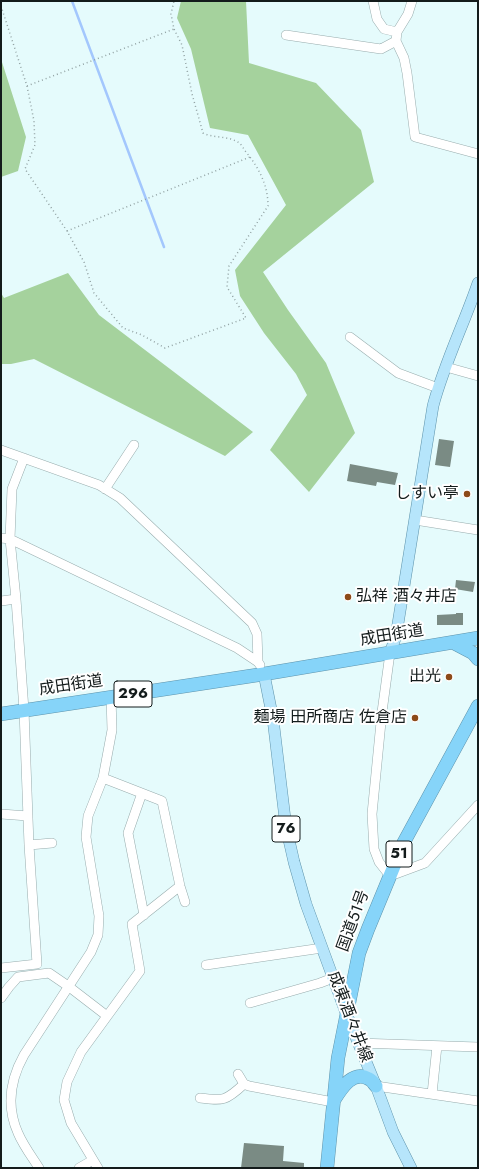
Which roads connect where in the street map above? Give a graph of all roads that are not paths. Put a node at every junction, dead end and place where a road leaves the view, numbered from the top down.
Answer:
1 (374, 1) edge
2 (412, 1) edge
3 (286, 35) dead end
4 (397, 36) junction
5 (478, 154) edge
6 (478, 283) edge
7 (350, 336) dead end
8 (446, 367) junction
9 (478, 376) edge
10 (438, 388) junction
11 (134, 445) dead end
12 (1, 450) edge
13 (24, 458) junction
14 (105, 489) junction
15 (415, 520) junction
16 (478, 530) edge
17 (5, 538) edge
18 (16, 599) junction
19 (1, 601) edge
20 (478, 638) edge
21 (454, 643) junction
22 (390, 653) junction
23 (478, 659) edge
24 (261, 668) junction
25 (111, 697) junction
26 (478, 706) edge
27 (24, 710) junction
28 (1, 714) edge
29 (103, 778) junction
30 (142, 793) junction
31 (478, 805) edge
32 (1, 814) edge
33 (28, 816) junction
34 (52, 843) dead end
35 (29, 845) junction
36 (390, 876) junction
37 (180, 886) junction
38 (185, 902) dead end
39 (144, 915) junction
40 (322, 948) junction
41 (206, 965) dead end
42 (1, 968) edge
43 (333, 978) junction
44 (68, 986) junction
45 (1, 998) edge
46 (250, 1003) dead end
47 (346, 1013) junction
48 (107, 1016) junction
49 (358, 1043) junction
50 (437, 1046) junction
51 (478, 1047) edge
52 (238, 1074) dead end
53 (244, 1084) junction
54 (376, 1086) junction
55 (432, 1094) junction
56 (200, 1098) dead end
57 (478, 1101) edge
58 (333, 1102) junction
59 (92, 1160) junction
60 (39, 1168) edge
61 (79, 1168) edge
62 (98, 1168) edge
63 (327, 1168) edge
64 (411, 1168) edge

1 - 4 street
2 - 4 street
3 - 4 street
4 - 5 street
6 - 8 main road
7 - 10 street
8 - 9 street
8 - 10 main road
10 - 15 main road
11 - 14 street
12 - 13 street
13 - 14 street
13 - 17 street
14 - 24 street
15 - 16 street
15 - 22 main road
17 - 18 street
17 - 24 street
18 - 19 street
18 - 27 street
20 - 21 highway, 成田街道 / 296
21 - 22 highway, 成田街道 / 296
21 - 23 highway
22 - 24 highway, 成田街道 / 296
22 - 36 street
24 - 25 highway, 成田街道 / 296
24 - 40 main road, 成東酒々井線 / 76
25 - 27 highway, 成田街道 / 296
25 - 29 street
26 - 36 highway, 国道51号 / 51
27 - 28 highway, 成田街道 / 296
27 - 33 street
29 - 30 street
29 - 44 street
30 - 37 street
30 - 39 street
31 - 36 street
32 - 33 street
33 - 35 street
34 - 35 street
35 - 42 street
36 - 47 highway, 国道51号 / 51
37 - 38 street
37 - 39 street
39 - 48 street
40 - 41 street
40 - 43 main road, 成東酒々井線 / 76
43 - 46 street
43 - 47 main road, 成東酒々井線 / 76
44 - 45 street
44 - 48 street
44 - 60 street
47 - 49 main road, 成東酒々井線 / 76
47 - 58 highway, 国道51号 / 51
48 - 59 street
49 - 50 street
49 - 54 main road, 成東酒々井線 / 76
50 - 51 street
50 - 55 street
52 - 53 street
53 - 56 street
53 - 58 street
54 - 55 street
54 - 58 highway
54 - 64 main road, 成東酒々井線 / 76
55 - 57 street
58 - 63 highway, 国道51号 / 51
59 - 61 street
59 - 62 street

